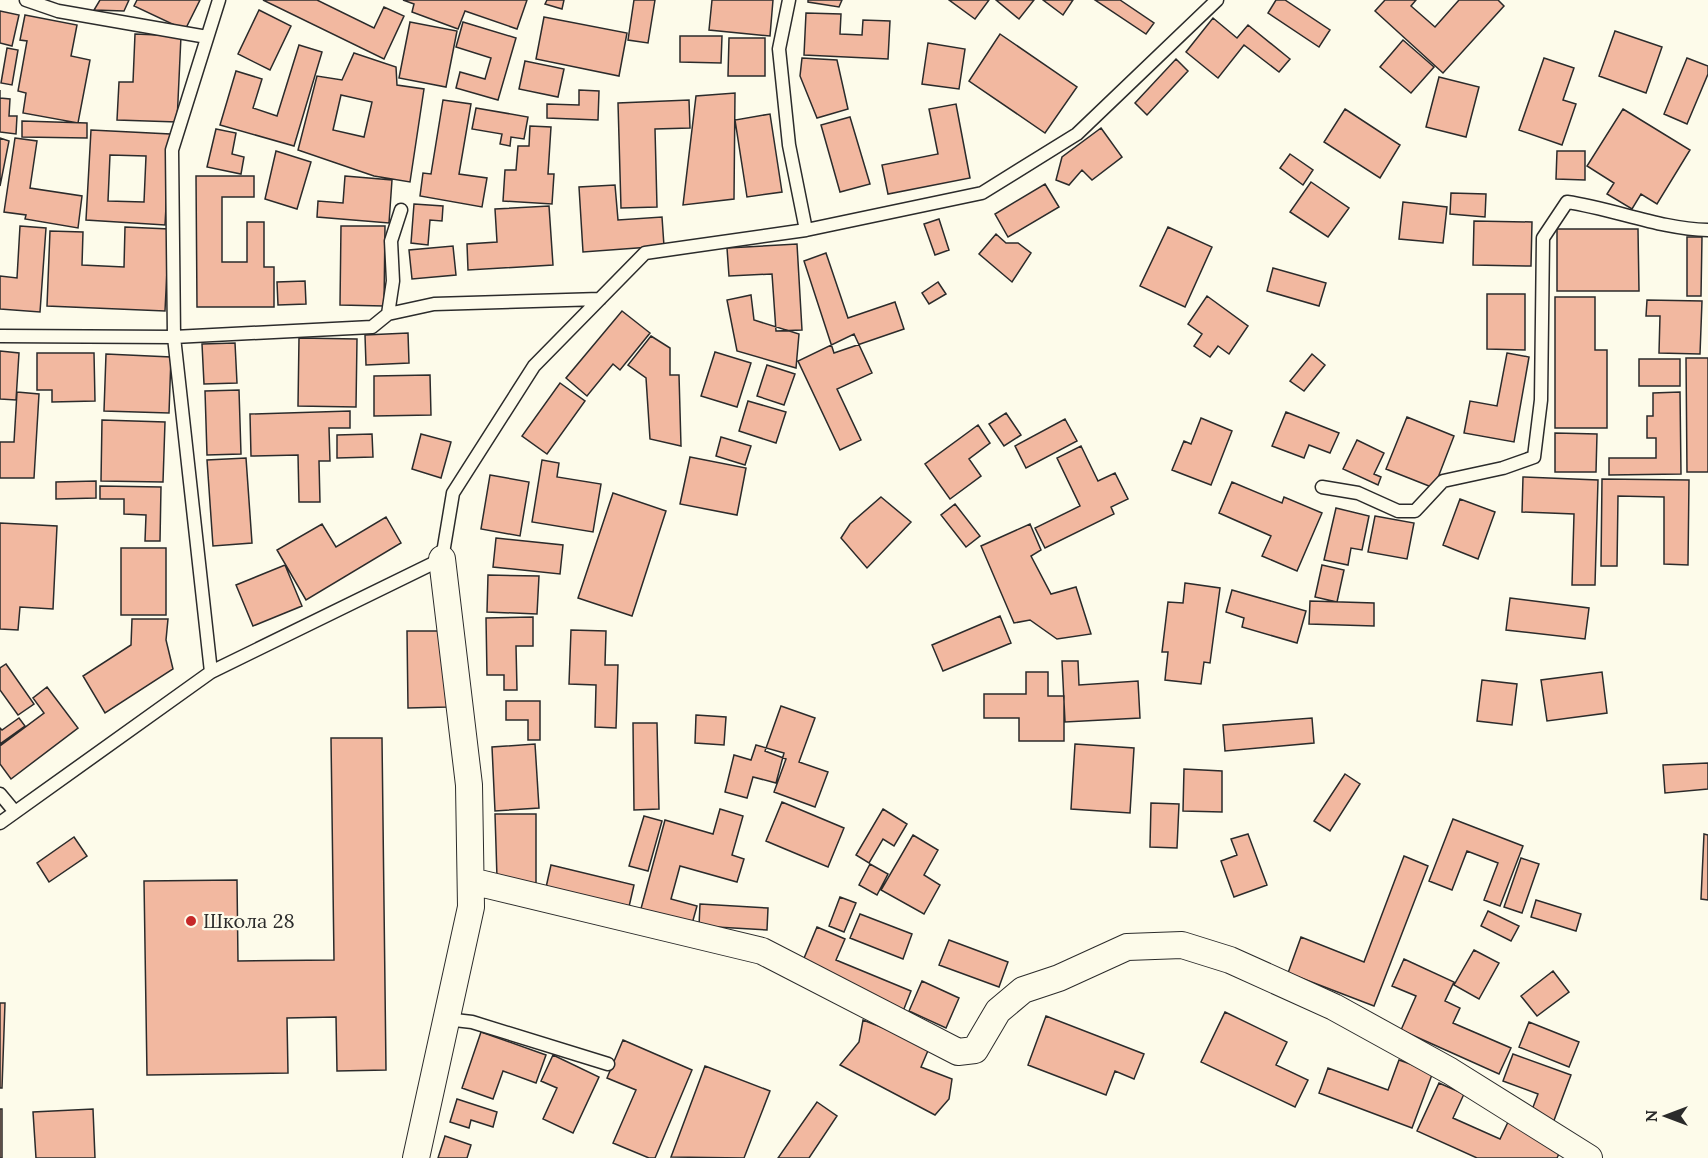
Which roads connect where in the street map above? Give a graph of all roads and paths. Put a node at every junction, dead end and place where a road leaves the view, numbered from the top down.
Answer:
1 (26, 0) edge
2 (219, 0) edge
3 (789, 0) edge
4 (1217, 0) edge
5 (207, 37) junction
6 (401, 210) dead end
7 (806, 230) junction
8 (1708, 230) edge
9 (600, 299) junction
10 (388, 314) junction
11 (0, 336) edge
12 (174, 337) junction
13 (1322, 487) dead end
14 (442, 558) junction
15 (211, 672) junction
16 (0, 794) edge
17 (15, 812) junction
18 (0, 823) edge
19 (471, 881) junction
20 (446, 1019) junction
21 (608, 1064) dead end
22 (416, 1158) edge
23 (1589, 1158) edge

1 - 5 lane
2 - 5 lane
3 - 7 lane
4 - 7 lane
5 - 12 lane
6 - 10 lane
7 - 9 lane
8 - 13 lane
9 - 10 lane
9 - 14 lane
10 - 12 lane
11 - 12 lane
12 - 15 lane
14 - 15 lane
14 - 19 street
15 - 17 lane
16 - 17 lane
17 - 18 lane
19 - 20 street
19 - 23 street
20 - 21 lane
20 - 22 street

